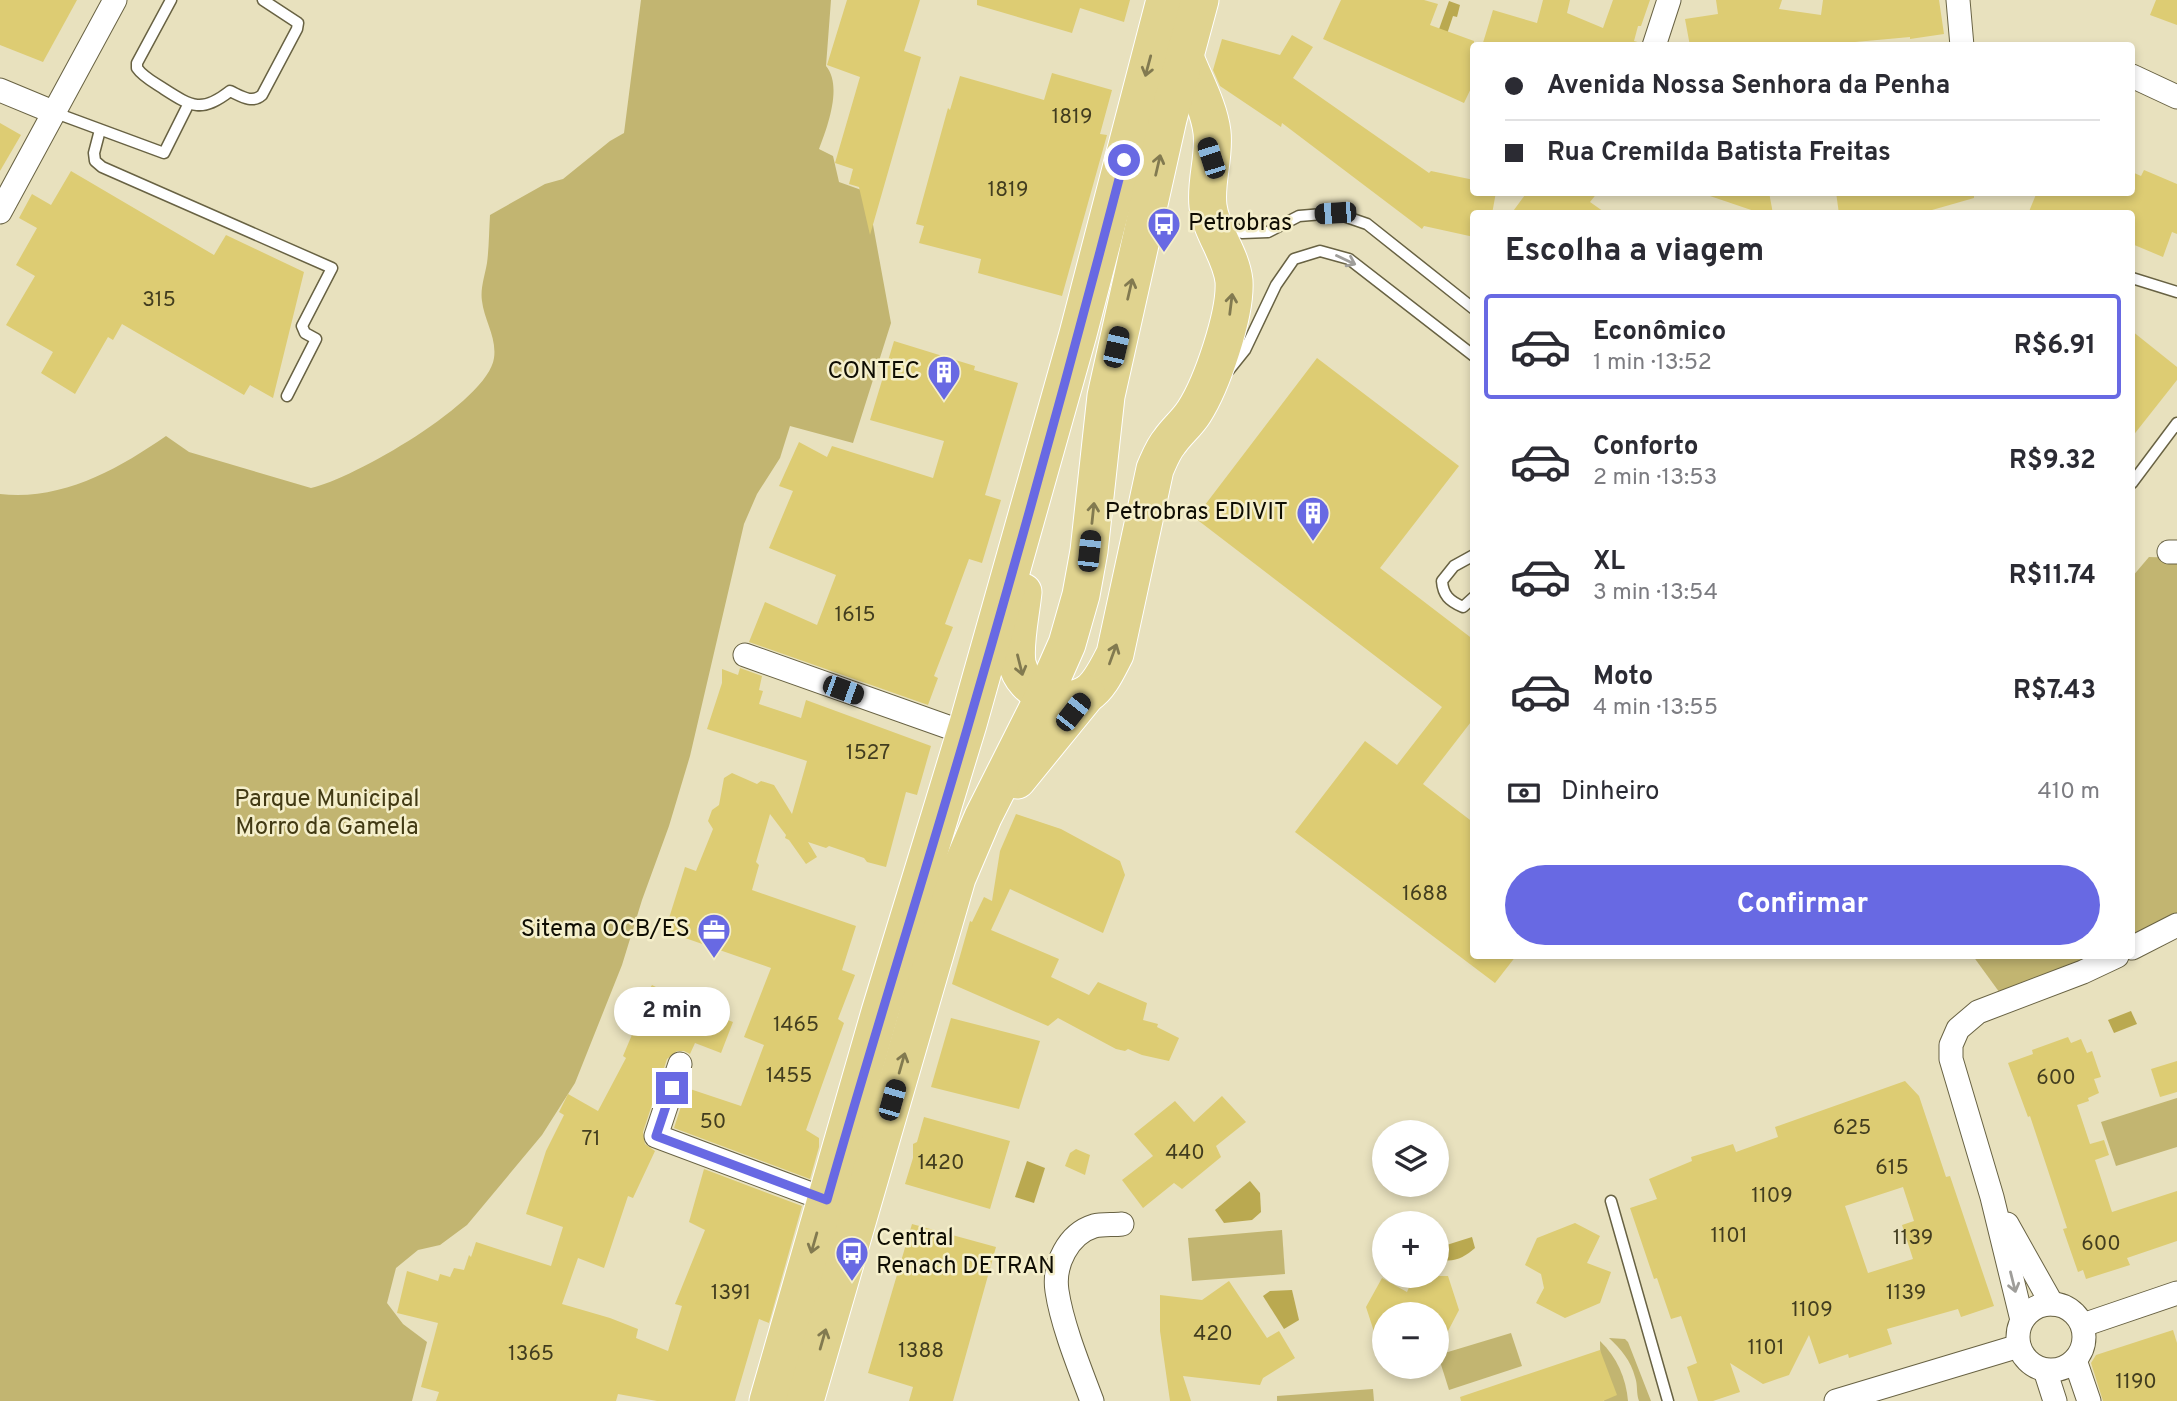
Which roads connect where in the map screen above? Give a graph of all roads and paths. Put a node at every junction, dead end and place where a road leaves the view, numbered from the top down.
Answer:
1 (115, 0) edge
2 (171, 0) edge
3 (263, 0) edge
4 (1166, 0) edge
5 (1200, 0) edge
6 (1669, 0) edge
7 (1958, 0) edge
8 (1655, 42) edge
9 (1962, 42) edge
10 (1185, 57) junction
11 (2135, 77) edge
12 (0, 90) edge
13 (2177, 97) edge
14 (188, 105) junction
15 (53, 112) junction
16 (1168, 119) junction
17 (100, 130) junction
18 (1130, 135) junction
19 (1211, 158) junction
20 (1208, 211) junction
21 (0, 212) edge
22 (2135, 279) edge
23 (2177, 292) edge
24 (1470, 306) edge
25 (1470, 353) edge
26 (286, 396) dead end
27 (1194, 413) junction
28 (2177, 423) edge
29 (2135, 479) edge
30 (1031, 500) junction
31 (1470, 557) edge
32 (1470, 601) edge
33 (745, 654) dead end
34 (1087, 694) junction
35 (1044, 696) junction
36 (965, 733) junction
37 (983, 817) junction
38 (2177, 925) edge
39 (2135, 946) edge
40 (2111, 959) edge
41 (680, 1065) dead end
42 (1992, 1196) junction
43 (827, 1200) junction
44 (1611, 1201) dead end
45 (1122, 1224) dead end
46 (2177, 1293) edge
47 (2052, 1304) junction
48 (2022, 1320) junction
49 (2083, 1325) junction
50 (2019, 1346) junction
51 (2075, 1360) junction
52 (2045, 1370) junction
53 (768, 1401) edge
54 (806, 1401) edge
55 (1092, 1401) edge
56 (1668, 1401) edge
57 (1836, 1401) edge
58 (2055, 1401) edge
59 (2089, 1401) edge

1 - 15 street
2 - 14 lane
3 - 14 lane
4 -> 18 main road
5 - 10 main road
6 - 8 street
7 - 9 street
10 - 16 main road
10 - 19 main road
11 - 13 street
12 - 15 street
14 - 17 lane
15 - 17 lane
15 - 21 street
16 - 18 main road
16 - 19 main road
35 -> 16 main road
17 - 26 lane
18 - 30 main road
19 - 20 main road
20 - 24 lane
27 -> 20 main road
22 - 23 lane
27 -> 25 lane
34 -> 27 main road
28 - 29 lane
30 -> 35 main road
30 - 36 main road
31 - 32 lane
33 - 36 street
34 - 35 main road
34 - 37 main road
35 - 37 main road
36 - 43 main road
54 -> 37 main road
38 - 39 street
40 - 42 street
41 - 43 street
42 - 47 street
42 -> 48 street
43 -> 53 main road
44 - 56 lane
45 - 55 street
46 - 49 street
47 - 48 street
47 - 49 street
48 - 50 street
49 - 51 street
50 - 52 street
50 - 57 street
51 - 52 street
51 - 59 street
52 - 58 street

